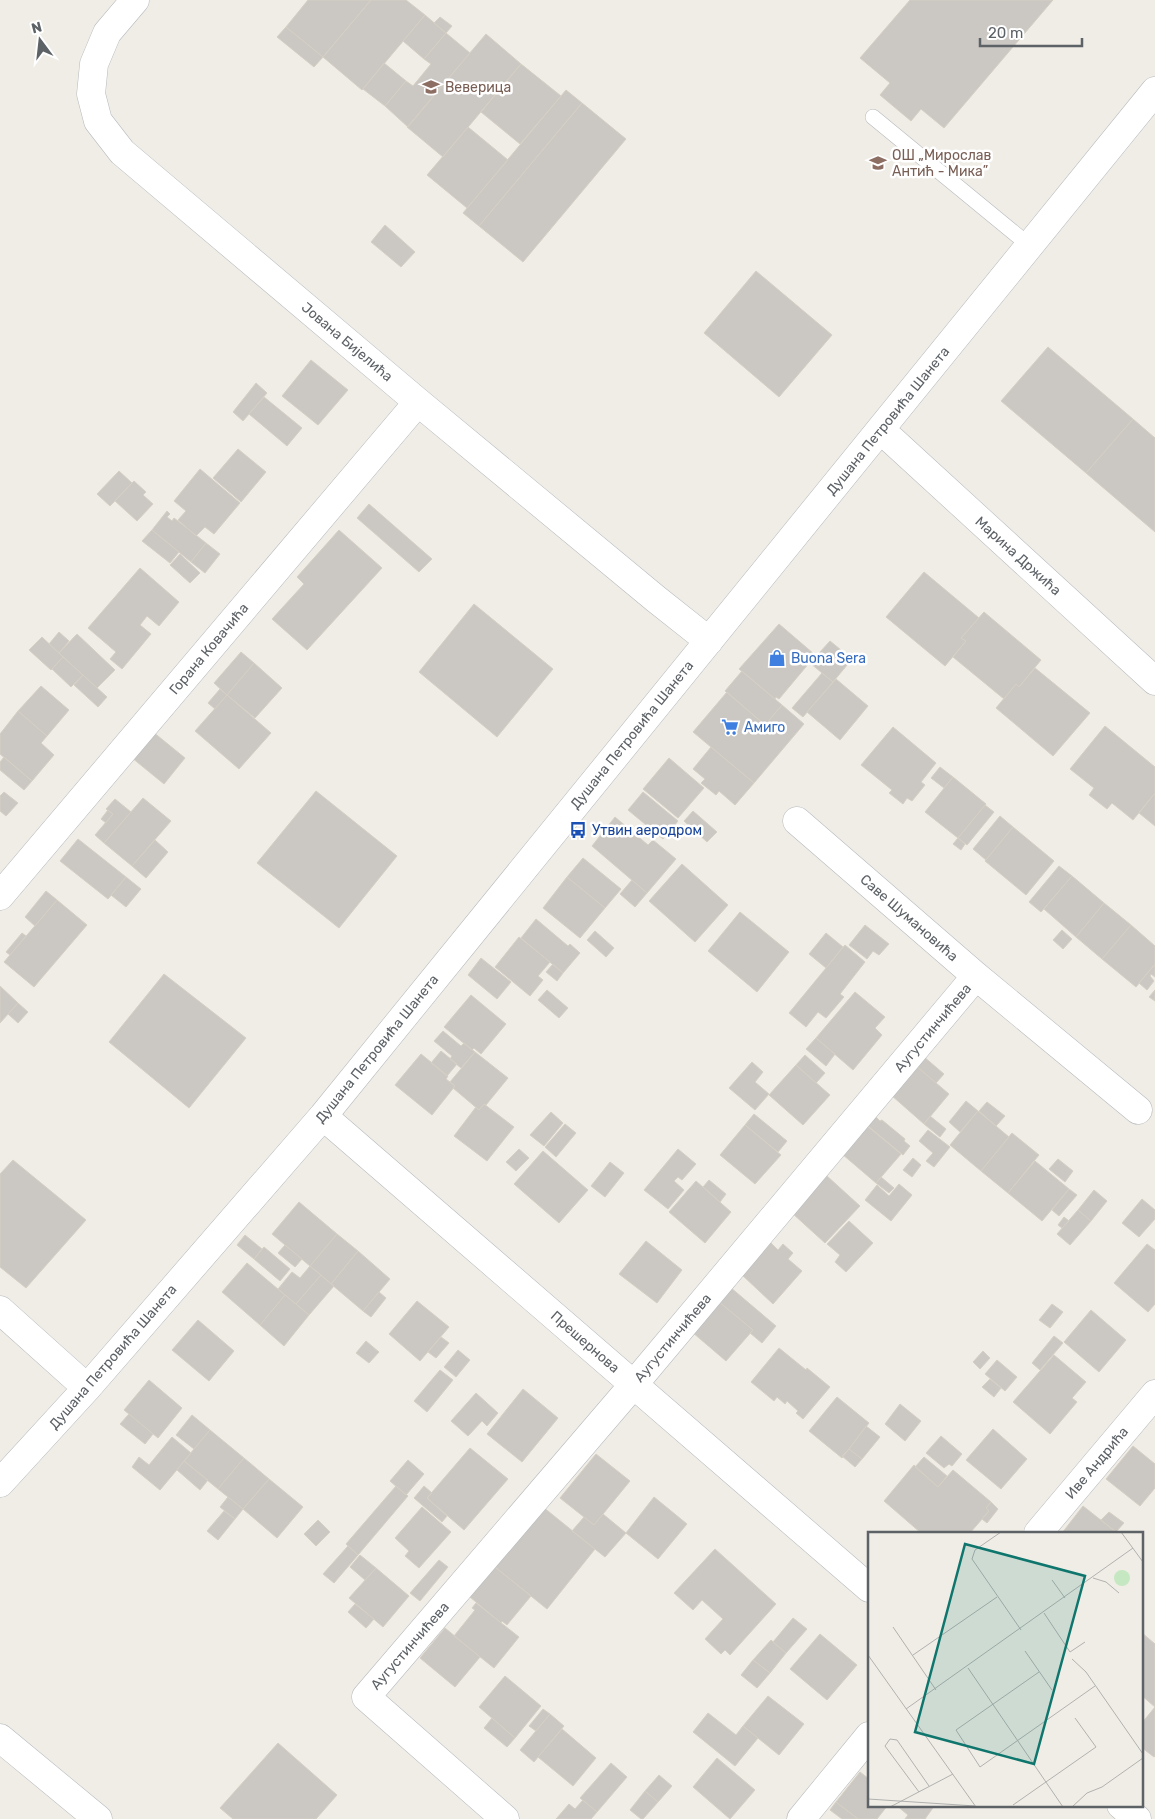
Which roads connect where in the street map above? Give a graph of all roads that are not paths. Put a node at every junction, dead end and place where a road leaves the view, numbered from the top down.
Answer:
1 (135, 0) edge
2 (1155, 91) edge
3 (873, 117) dead end
4 (1030, 246) junction
5 (418, 402) junction
6 (881, 430) junction
7 (709, 640) junction
8 (1155, 681) edge
9 (797, 821) dead end
10 (0, 896) edge
11 (976, 976) junction
12 (1138, 1110) dead end
13 (323, 1116) junction
14 (0, 1310) edge
15 (634, 1384) junction
16 (87, 1388) junction
17 (1155, 1394) edge
18 (0, 1483) edge
19 (1039, 1532) edge
20 (868, 1587) edge
21 (868, 1737) edge
22 (0, 1738) edge
23 (1122, 1806) edge
24 (98, 1819) edge
25 (505, 1819) edge
26 (801, 1819) edge
27 (1137, 1819) edge

1 - 5 street, Јована Бијелића
2 - 4 street, Душана Петровића Шанета
3 - 4 lane
4 - 6 street, Душана Петровића Шанета
5 - 7 street, Јована Бијелића
5 - 10 street, Горана Ковачића
6 - 7 street, Душана Петровића Шанета
6 - 8 street, Марина Држића
7 - 13 street, Душана Петровића Шанета
9 - 11 street, Саве Шумановића
11 - 12 street, Саве Шумановића
11 - 15 street, Аугустинчићева
13 - 15 street, Прешернова
13 - 16 street, Душана Петровића Шанета
14 - 16 street
15 - 20 street, Прешернова
15 - 25 street, Аугустинчићева
16 - 18 street, Душана Петровића Шанета
17 - 19 street, Иве Андрића
21 - 26 street
22 - 24 street
23 - 27 street

